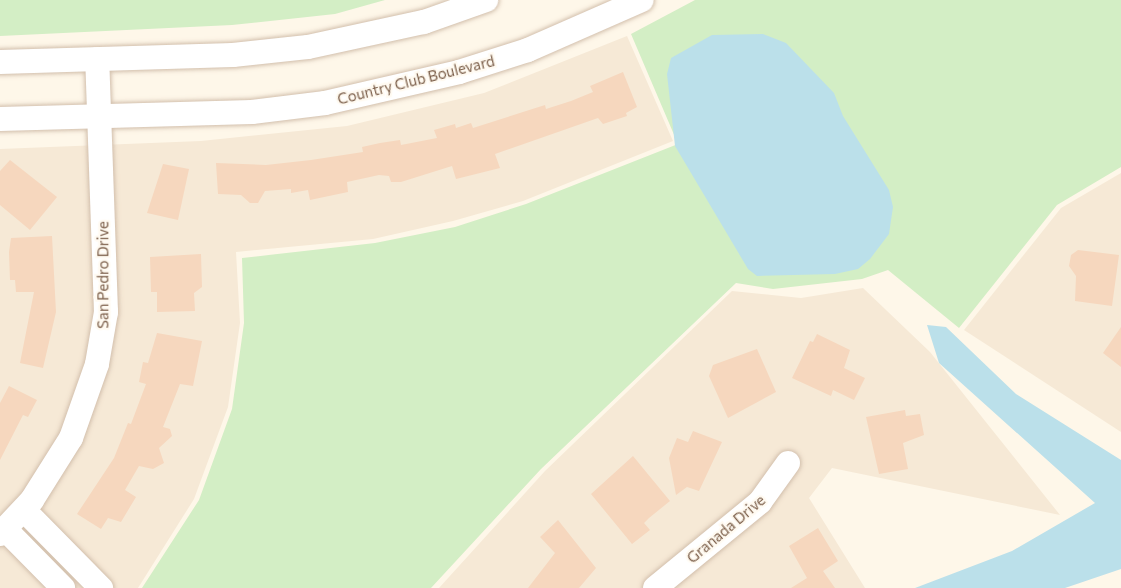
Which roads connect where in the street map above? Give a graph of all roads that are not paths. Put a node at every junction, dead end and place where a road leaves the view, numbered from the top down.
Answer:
1 (486, 0) edge
2 (642, 0) edge
3 (97, 59) junction
4 (0, 62) edge
5 (99, 117) junction
6 (0, 119) edge
7 (788, 463) dead end
8 (24, 510) junction
9 (2, 531) edge
10 (63, 588) edge
11 (101, 588) edge
12 (655, 588) edge

1 - 3 street
2 - 5 street, Country Club Boulevard
3 - 4 street
3 - 5 street, San Pedro Drive
5 - 6 street, Country Club Boulevard
5 - 8 street, San Pedro Drive
7 - 12 street, Granada Drive
8 - 9 street, San Pedro Drive
8 - 11 street
9 - 10 street

